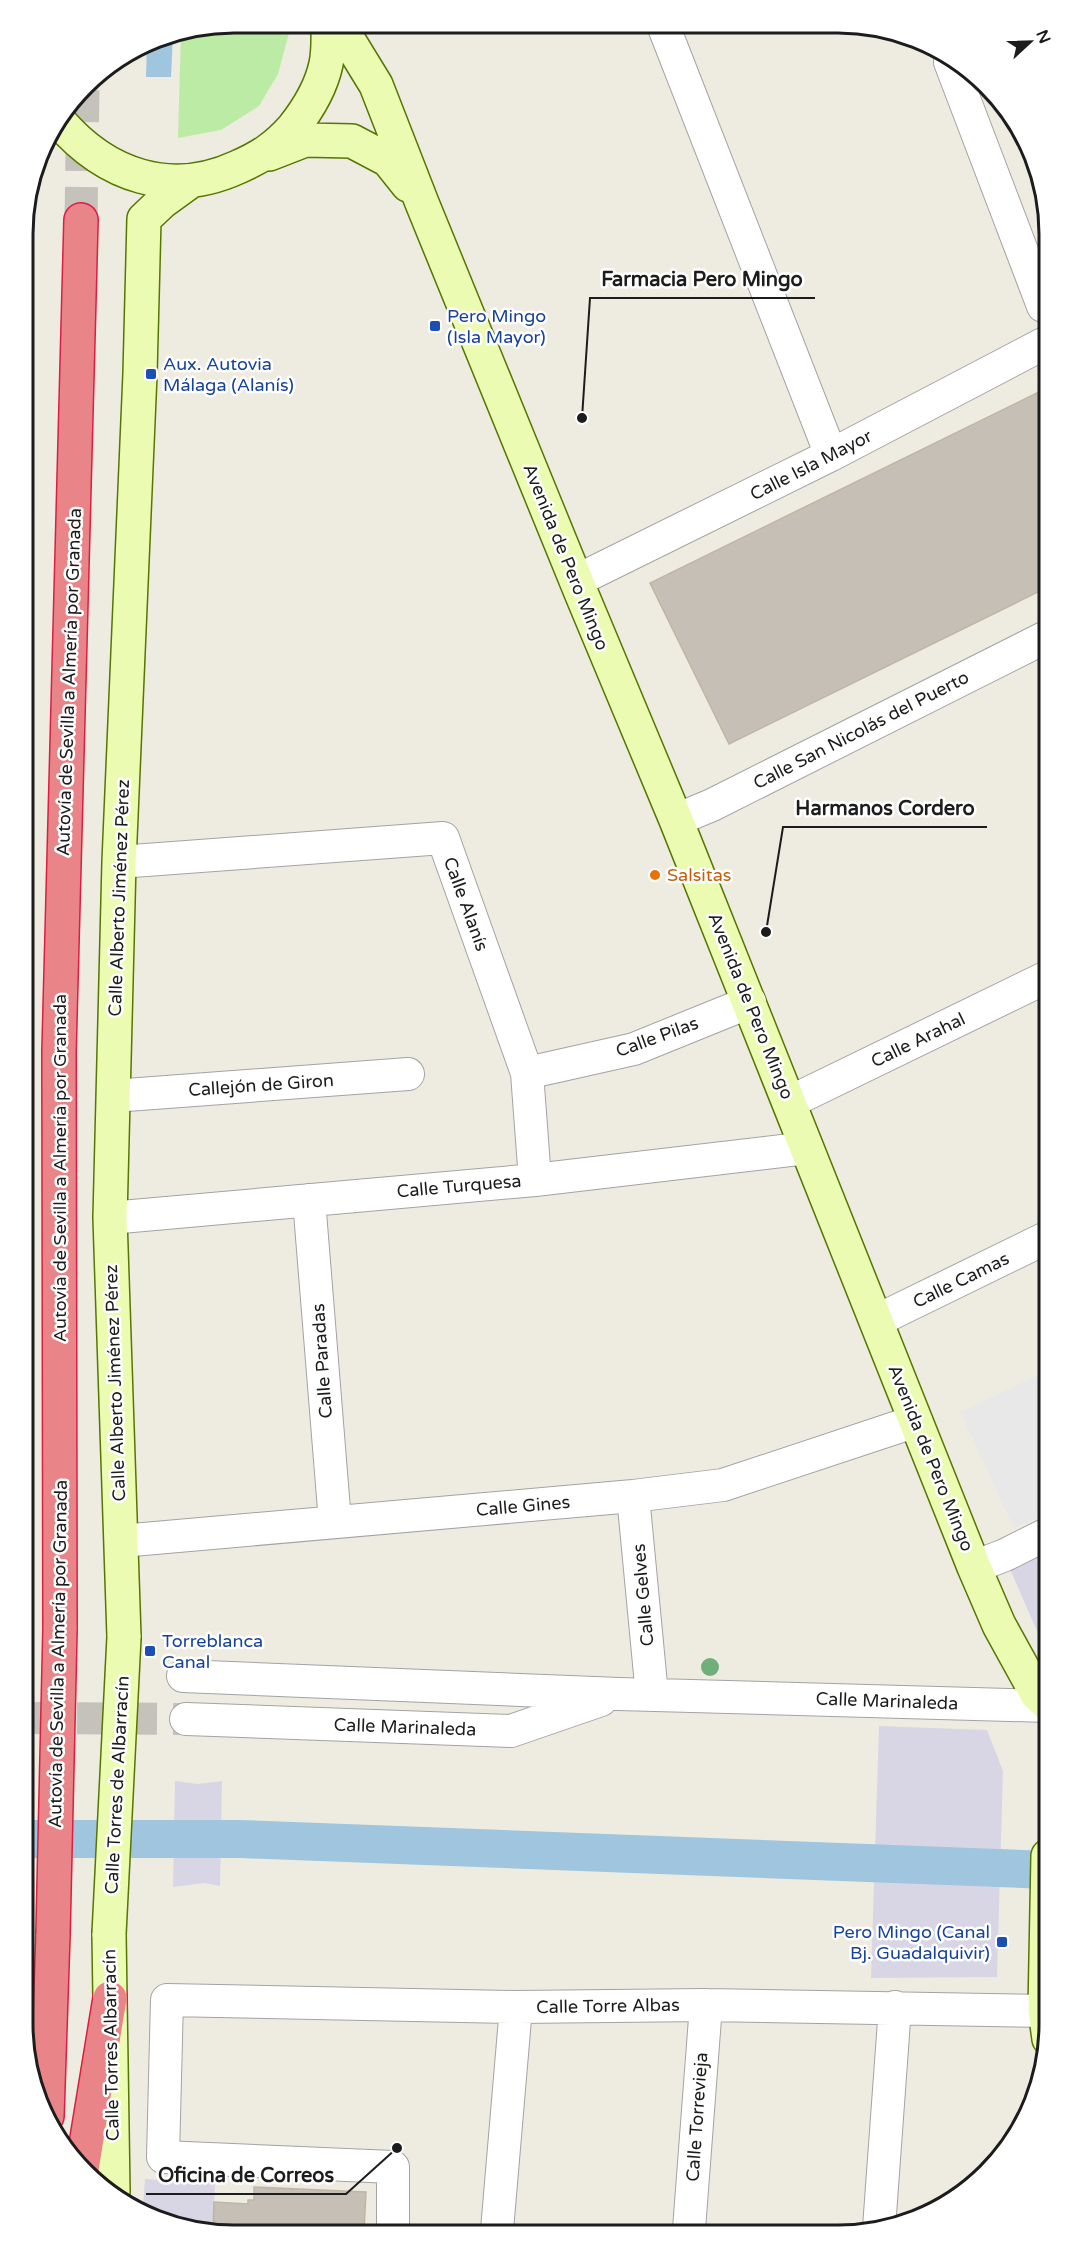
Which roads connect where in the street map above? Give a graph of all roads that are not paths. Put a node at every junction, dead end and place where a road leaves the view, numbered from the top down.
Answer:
1 (328, 33) edge
2 (344, 33) edge
3 (666, 33) edge
4 (953, 70) edge
5 (65, 127) edge
6 (262, 157) junction
7 (191, 181) junction
8 (422, 203) junction
9 (81, 220) tunnel mouth
10 (1039, 296) edge
11 (1039, 346) edge
12 (831, 455) junction
13 (576, 581) junction
14 (1039, 641) edge
15 (676, 820) junction
16 (119, 862) junction
17 (1039, 981) edge
18 (750, 1002) junction
19 (527, 1073) junction
20 (408, 1074) dead end
21 (113, 1096) junction
22 (790, 1102) junction
23 (807, 1148) junction
24 (535, 1180) junction
25 (309, 1200) junction
26 (110, 1218) junction
27 (1039, 1241) edge
28 (876, 1321) junction
29 (916, 1421) junction
30 (633, 1496) junction
31 (335, 1522) junction
32 (1039, 1538) edge
33 (121, 1541) junction
34 (974, 1567) junction
35 (124, 1637) joint
36 (183, 1676) dead end
37 (618, 1694) junction
38 (652, 1695) junction
39 (1039, 1696) edge
40 (1039, 1705) edge
41 (186, 1719) tunnel mouth
42 (109, 1934) joint
43 (110, 1998) junction
44 (706, 2005) junction
45 (516, 2007) junction
46 (895, 2007) junction
47 (1039, 2019) edge
48 (48, 2097) edge
49 (84, 2157) edge
50 (113, 2184) edge
51 (880, 2220) edge
52 (393, 2225) edge
53 (497, 2225) edge
54 (689, 2225) edge

1 - 6 street
2 - 8 street, Avenida de Pero Mingo
3 - 12 street
4 - 10 street
5 - 7 street
6 - 7 street
6 - 8 street, Avenida de Pero Mingo
7 - 16 street, Calle Alberto Jiménez Pérez
8 - 13 street, Avenida de Pero Mingo
9 - 48 highway, Autovía de Sevilla a Almería por Granada, bridge
11 - 12 street, Calle Isla Mayor
12 - 13 street, Calle Isla Mayor
13 - 15 street, Avenida de Pero Mingo
14 - 15 street, Calle San Nicolás del Puerto
15 - 18 street, Avenida de Pero Mingo
16 - 19 street, Calle Alanís
16 - 21 street, Calle Alberto Jiménez Pérez
17 - 22 street, Calle Arahal
18 - 19 street, Calle Pilas
18 - 22 street, Avenida de Pero Mingo
19 - 24 street, Calle Alanís
20 - 21 street, Callejón de Giron
21 - 26 street, Calle Alberto Jiménez Pérez
22 - 23 street, Avenida de Pero Mingo
23 - 24 street, Calle Turquesa
23 - 28 street, Avenida de Pero Mingo
24 - 25 street, Calle Turquesa
25 - 26 street, Calle Turquesa
25 - 31 street, Calle Paradas
26 - 33 street, Calle Alberto Jiménez Pérez
27 - 28 street, Calle Camas
28 - 29 street, Avenida de Pero Mingo
29 - 30 street, Calle Gines
29 - 34 street, Avenida de Pero Mingo
30 - 31 street, Calle Gines
30 - 38 street, Calle Gelves
31 - 33 street, Calle Gines
32 - 34 street
33 - 35 street, Calle Alberto Jiménez Pérez
34 - 39 street, Avenida de Pero Mingo
35 - 42 street, Calle Torres de Albarracín, bridge
36 - 37 street, Calle Marinaleda
37 - 38 street, Calle Marinaleda
37 - 41 street, Calle Marinaleda
38 - 40 street, Calle Marinaleda
42 - 43 street, Calle Torres Albarracín
43 - 49 highway
43 - 50 street, Calle Torres Albarracín
44 - 45 street, Calle Torre Albas
44 - 46 street, Calle Torre Albas
44 - 54 street, Calle Torrevieja
45 - 52 street, Calle Torre Albas
45 - 53 street
46 - 47 street, Calle Torre Albas
46 - 51 street

